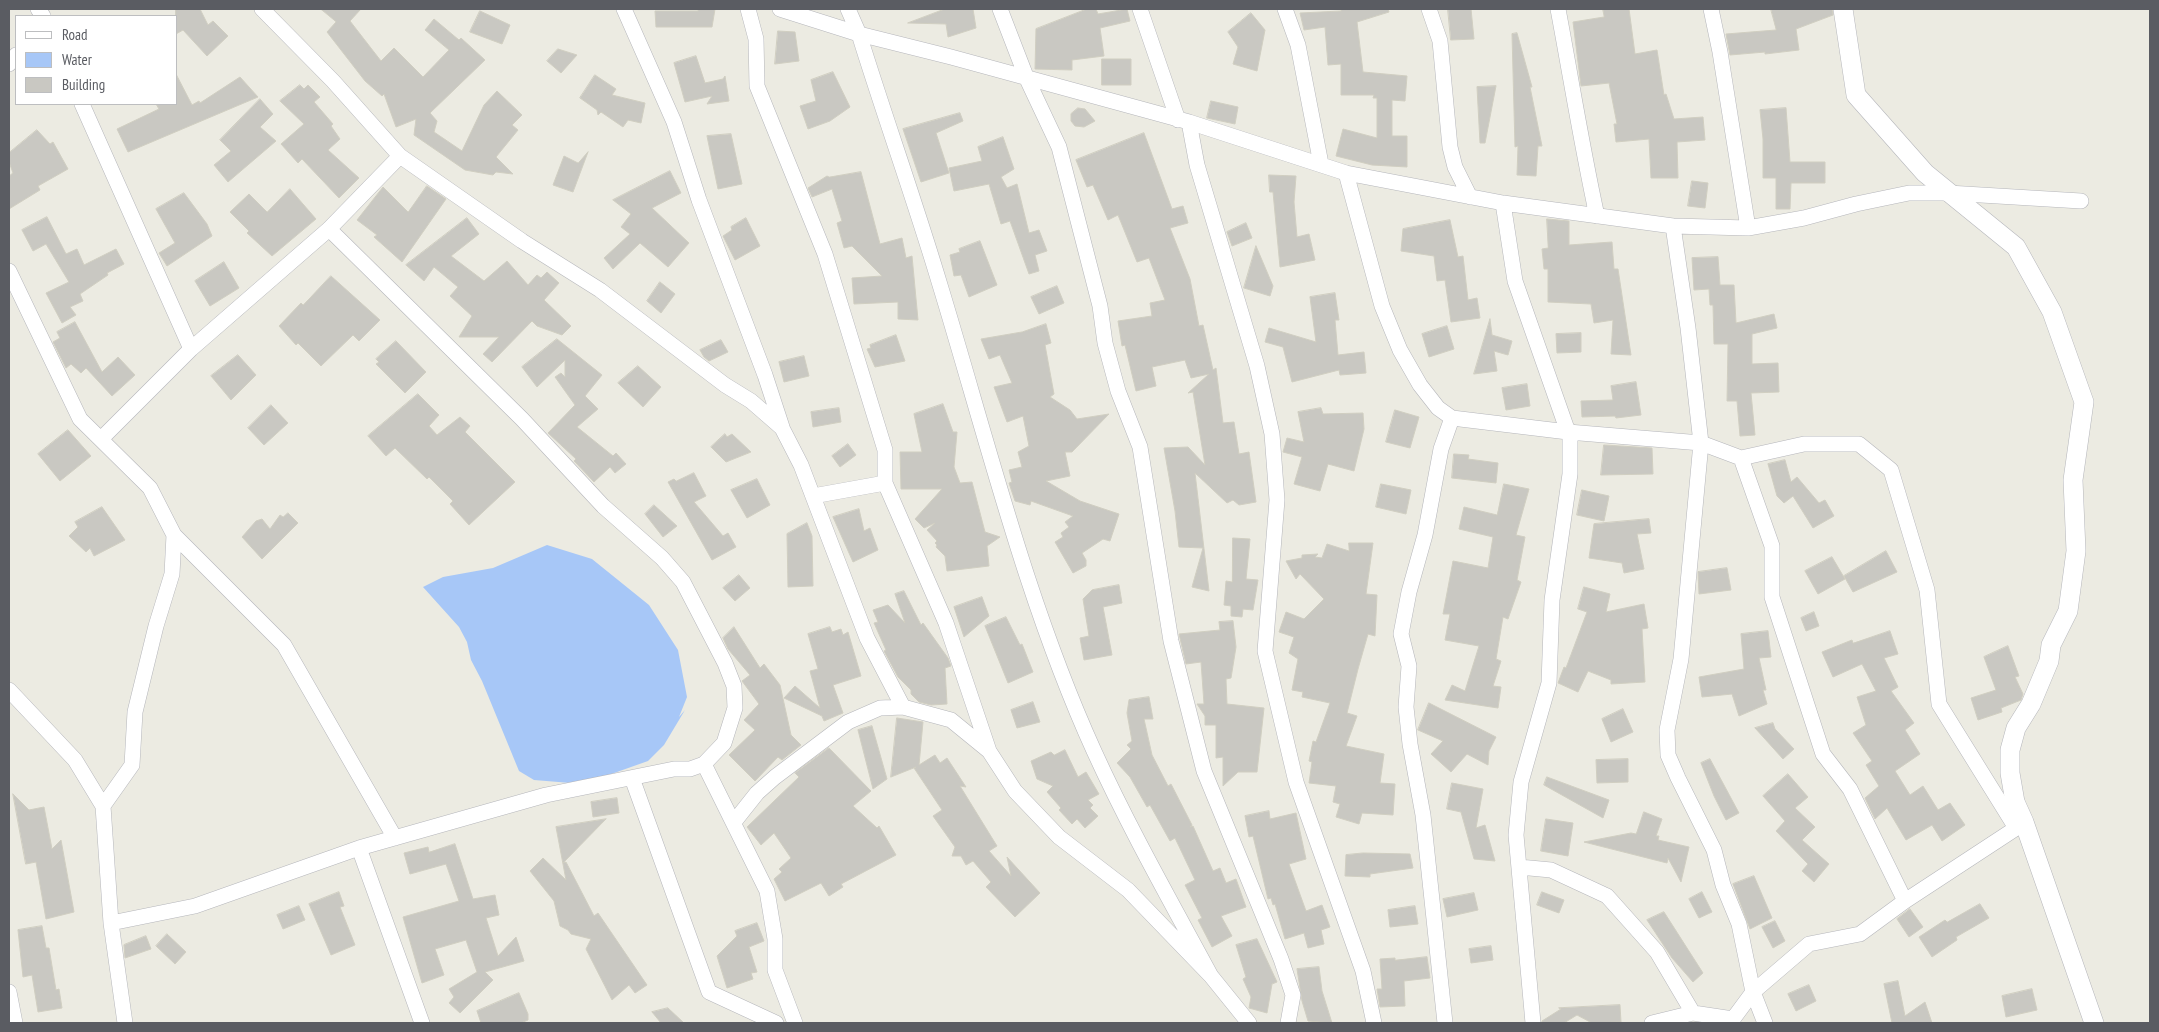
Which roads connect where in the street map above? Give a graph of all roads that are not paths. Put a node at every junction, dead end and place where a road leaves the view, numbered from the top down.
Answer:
1 (262, 9) edge
2 (624, 9) edge
3 (748, 9) edge
4 (780, 9) edge
5 (848, 9) edge
6 (1000, 9) edge
7 (1140, 9) edge
8 (1285, 9) edge
9 (1429, 9) edge
10 (1558, 9) edge
11 (1711, 9) edge
12 (1842, 9) edge
13 (859, 34) junction
14 (1027, 79) junction
15 (82, 105) edge
16 (1183, 121) junction
17 (400, 156) junction
18 (1321, 164) junction
19 (1346, 173) junction
20 (1948, 193) junction
21 (1470, 197) junction
22 (2081, 201) dead end
23 (1503, 203) junction
24 (1597, 216) junction
25 (1673, 226) junction
26 (1748, 228) junction
27 (329, 229) junction
28 (9, 271) edge
29 (191, 349) junction
30 (1452, 418) junction
31 (782, 428) junction
32 (1569, 432) junction
33 (101, 439) junction
34 (1700, 443) junction
35 (1741, 458) junction
36 (885, 483) junction
37 (813, 496) junction
38 (174, 535) junction
39 (9, 690) edge
40 (903, 707) junction
41 (989, 751) junction
42 (704, 764) junction
43 (632, 778) junction
44 (103, 806) junction
45 (734, 822) junction
46 (2020, 825) junction
47 (395, 838) junction
48 (359, 848) junction
49 (1519, 868) junction
50 (1905, 901) junction
51 (111, 924) junction
52 (1211, 976) junction
53 (9, 992) edge
54 (1753, 992) junction
55 (1693, 1013) junction
56 (1733, 1021) edge
57 (15, 1023) edge
58 (125, 1023) edge
59 (422, 1023) edge
60 (776, 1023) edge
61 (795, 1023) edge
62 (1249, 1023) edge
63 (1288, 1023) edge
64 (1374, 1023) edge
65 (1445, 1023) edge
66 (1532, 1023) edge
67 (1652, 1023) edge
68 (1765, 1023) edge
69 (2094, 1023) edge

1 - 17 street
2 - 31 street
3 - 36 street
4 - 13 street
5 - 13 street
6 - 14 street
7 - 16 street
8 - 18 street
9 - 21 street
10 - 24 street
11 - 26 street
12 - 20 street
13 - 14 street
13 - 52 street
14 - 16 street
14 - 63 street
15 - 29 street
16 - 18 street
16 - 64 street
17 - 27 street
17 - 31 street
18 - 19 street
19 - 21 street
19 - 30 street
20 - 22 street
20 - 26 street
20 - 46 street
21 - 23 street
23 - 24 street
23 - 32 street
24 - 25 street
25 - 26 street
25 - 34 street
27 - 29 street
27 - 42 street
28 - 33 street
29 - 33 street
30 - 32 street
30 - 65 street
31 - 37 street
32 - 34 street
32 - 49 street
33 - 38 street
34 - 35 street
34 - 54 street
35 - 46 street
35 - 50 street
36 - 37 street
36 - 41 street
37 - 40 street
38 - 44 street
38 - 47 street
39 - 44 street
40 - 41 street
40 - 45 street
41 - 52 street
42 - 43 street
42 - 45 street
43 - 47 street
43 - 60 street
44 - 51 street
45 - 61 street
46 - 50 street
46 - 69 street
47 - 48 street
48 - 51 street
48 - 59 street
49 - 55 street
49 - 66 street
50 - 54 street
51 - 58 street
52 - 62 street
53 - 57 street
54 - 56 street
54 - 68 street
55 - 56 street
55 - 67 street

